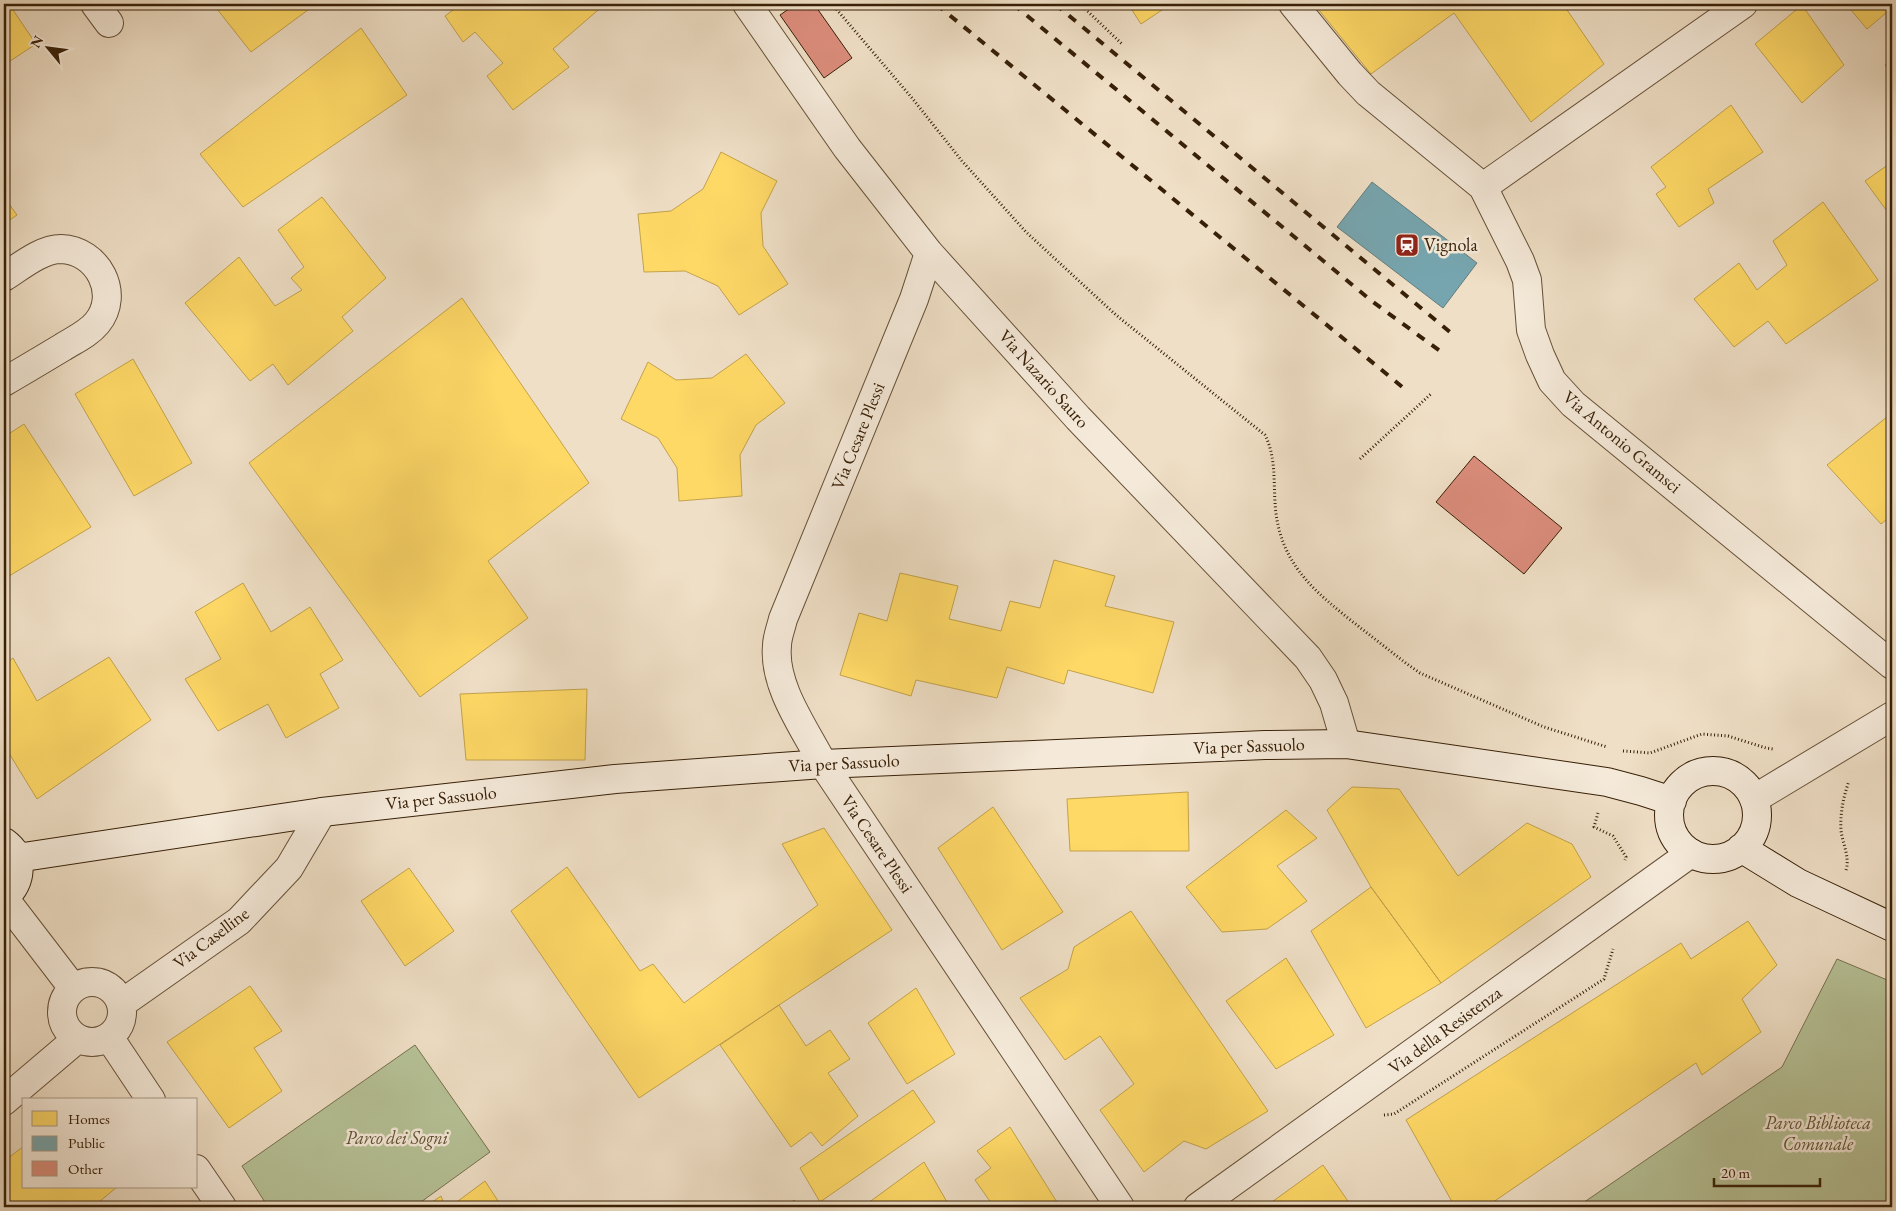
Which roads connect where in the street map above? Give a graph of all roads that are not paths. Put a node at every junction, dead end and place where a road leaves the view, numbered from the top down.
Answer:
1 (747, 4) edge
2 (1293, 4) edge
3 (1743, 4) edge
4 (1483, 187) junction
5 (929, 253) junction
6 (4, 277) edge
7 (4, 382) edge
8 (1892, 665) edge
9 (1892, 716) edge
10 (1346, 744) junction
11 (823, 764) junction
12 (1754, 798) junction
13 (1672, 801) junction
14 (322, 812) junction
15 (1741, 848) junction
16 (10, 850) edge
17 (1691, 853) junction
18 (4, 898) edge
19 (1892, 927) edge
20 (73, 988) junction
21 (121, 1004) junction
22 (109, 1037) junction
23 (77, 1039) junction
24 (149, 1098) edge
25 (4, 1101) edge
26 (198, 1172) edge
27 (222, 1207) edge
28 (1120, 1207) edge
29 (1198, 1207) edge

1 - 5 street, Via Nazario Sauro
2 - 4 street
3 - 4 street
4 - 8 street, Via Antonio Gramsci
5 - 10 street, Via Nazario Sauro
5 - 11 street, Via Cesare Plessi
6 - 7 street
9 - 12 street
10 - 11 street, Via per Sassuolo
10 - 13 street, Via per Sassuolo
11 - 14 street, Via per Sassuolo
11 - 28 street, Via Cesare Plessi
12 - 13 street
12 - 15 street
13 - 17 street
14 - 16 street, Via per Sassuolo
14 - 21 street, Via Caselline
15 - 17 street
15 - 19 street
16 - 18 street
17 - 29 street, Via della Resistenza
18 - 20 street
20 - 21 street
20 - 23 street
21 - 22 street
22 - 23 street
22 - 24 street
23 - 25 street
26 - 27 street

